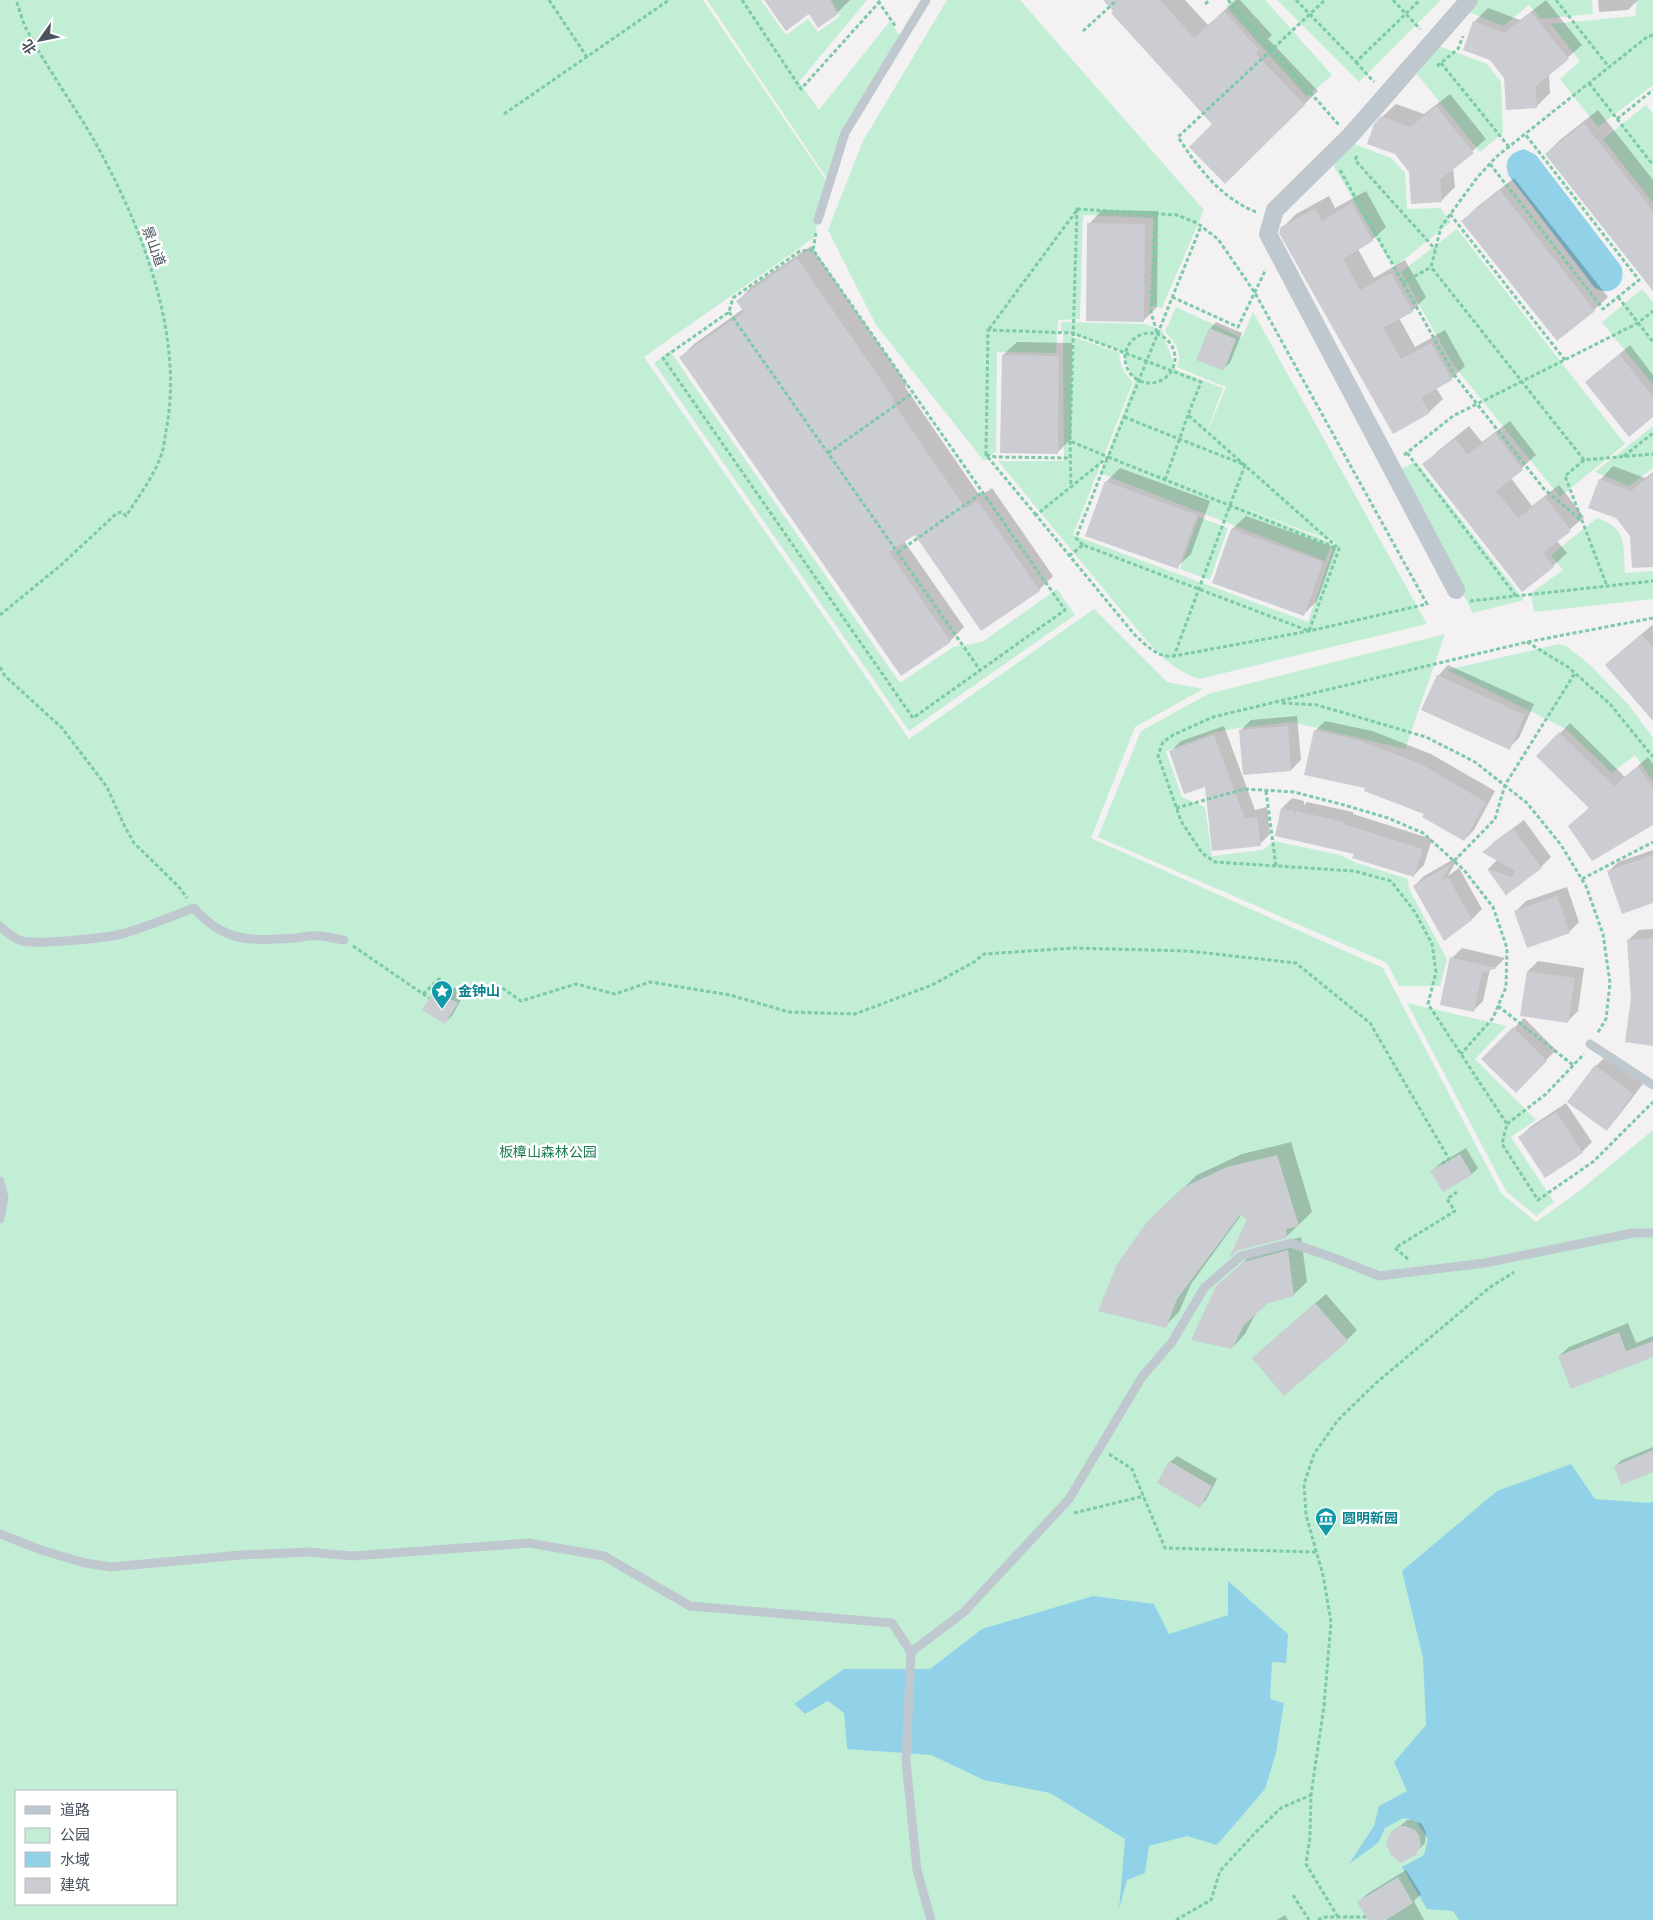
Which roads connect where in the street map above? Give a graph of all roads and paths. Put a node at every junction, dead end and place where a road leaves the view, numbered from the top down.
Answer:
1 (16, 0) edge
2 (550, 0) edge
3 (669, 0) edge
4 (742, 0) edge
5 (926, 0) edge
6 (1118, 0) edge
7 (1210, 0) edge
8 (1228, 0) edge
9 (1296, 0) edge
10 (1325, 0) edge
11 (1393, 0) edge
12 (1420, 0) edge
13 (1469, 0) edge
14 (1556, 0) edge
15 (879, 1) edge
16 (1205, 4) dead end
17 (1406, 14) junction
18 (1310, 15) junction
19 (1083, 31) dead end
20 (1464, 34) dead end
21 (1653, 35) edge
22 (903, 38) junction
23 (1432, 42) junction
24 (1273, 50) junction
25 (587, 56) junction
26 (1356, 62) junction
27 (1441, 63) junction
28 (1609, 67) junction
29 (1433, 70) dead end
30 (1589, 84) junction
31 (1653, 90) edge
32 (1386, 95) junction
33 (504, 114) dead end
34 (1617, 119) junction
35 (1525, 134) junction
36 (1350, 136) junction
37 (1509, 147) junction
38 (1358, 152) dead end
39 (1331, 154) junction
40 (1490, 164) junction
41 (1653, 165) edge
42 (1077, 209) junction
43 (1155, 212) junction
44 (1258, 214) dead end
45 (1450, 214) junction
46 (818, 220) joint
47 (1202, 226) junction
48 (1276, 248) junction
49 (1435, 249) junction
50 (813, 250) junction
51 (1431, 267) junction
52 (1403, 283) junction
53 (1255, 292) junction
54 (1172, 297) junction
55 (1618, 297) junction
56 (1653, 311) edge
57 (729, 312) junction
58 (1638, 323) junction
59 (988, 330) junction
60 (1073, 333) junction
61 (1157, 334) junction
62 (1653, 342) edge
63 (1125, 352) junction
64 (1565, 360) junction
65 (1146, 361) junction
66 (1171, 370) junction
67 (1139, 380) junction
68 (1522, 382) junction
69 (914, 393) junction
70 (1477, 404) junction
71 (1188, 415) junction
72 (1124, 417) junction
73 (1653, 433) edge
74 (1179, 439) junction
75 (1070, 441) junction
76 (828, 453) junction
77 (1407, 453) junction
78 (986, 454) junction
79 (1653, 454) edge
80 (1623, 456) junction
81 (1070, 458) junction
82 (1108, 458) junction
83 (1584, 460) junction
84 (1245, 465) junction
85 (1390, 466) junction
86 (1164, 480) junction
87 (1070, 488) junction
88 (983, 492) junction
89 (1229, 506) junction
90 (1036, 515) junction
91 (1582, 521) junction
92 (1083, 545) junction
93 (1339, 549) junction
94 (898, 552) junction
95 (1069, 556) junction
96 (1653, 581) edge
97 (1607, 586) junction
98 (1199, 590) junction
99 (1456, 590) joint
100 (1516, 596) junction
101 (0, 615) edge
102 (1653, 618) edge
103 (1309, 631) junction
104 (1527, 642) junction
105 (1174, 656) junction
106 (0, 667) edge
107 (980, 670) junction
108 (1575, 673) junction
109 (1276, 703) junction
110 (1653, 756) edge
111 (1505, 785) junction
112 (1266, 791) junction
113 (1176, 808) junction
114 (1653, 842) edge
115 (1454, 861) junction
116 (1276, 866) junction
117 (1582, 879) junction
118 (194, 908) junction
119 (0, 926) edge
120 (344, 940) joint
121 (423, 994) junction
122 (429, 998) dead end
123 (1498, 1006) junction
124 (1590, 1044) junction
125 (1461, 1054) junction
126 (1573, 1065) junction
127 (1653, 1085) edge
128 (1653, 1102) edge
129 (1507, 1124) junction
130 (1441, 1164) dead end
131 (0, 1181) edge
132 (1457, 1192) dead end
133 (0, 1219) edge
134 (1653, 1233) edge
135 (1517, 1270) dead end
136 (1422, 1271) junction
137 (1100, 1448) junction
138 (1144, 1496) junction
139 (1050, 1520) junction
140 (0, 1534) edge
141 (1316, 1552) junction
142 (911, 1652) junction
143 (1311, 1795) junction
144 (1293, 1895) dead end
145 (1338, 1917) junction
146 (1366, 1917) dead end
147 (931, 1920) edge
148 (1176, 1920) edge
149 (1309, 1920) edge
150 (1318, 1920) edge

1 - 101 path, 景山道
2 - 25 path
3 - 25 path
4 - 15 path
5 - 22 lane
6 - 19 path
7 - 16 path
8 - 24 path
9 - 18 path
10 - 18 path
11 - 17 path
12 - 17 path
13 - 23 street
14 - 28 path
15 - 22 path
17 - 23 path
17 - 26 path
18 - 24 path
18 - 26 path
20 - 27 path
21 - 28 path
22 - 46 lane
23 - 32 street
24 - 36 path
24 - 44 path
25 - 33 path
26 - 32 path
27 - 29 path
27 - 37 path
28 - 30 path
30 - 34 path
30 - 35 path
31 - 34 path
32 - 36 street
34 - 41 path
35 - 37 path
35 - 55 path
36 - 39 street
37 - 40 path
38 - 49 path
39 - 48 street
39 - 52 path
40 - 45 path
40 - 55 path
42 - 43 path
42 - 59 path
42 - 60 path
43 - 47 path
43 - 61 path
45 - 49 path
45 - 64 path
46 - 50 path
47 - 53 path
47 - 54 path
48 - 53 path
48 - 85 street
49 - 51 path
50 - 57 path
50 - 69 path
51 - 52 path
51 - 68 path
52 - 70 path
53 - 54 path
53 - 103 path
54 - 61 path
55 - 58 path
56 - 58 path
57 - 76 path
57 - 107 path
58 - 62 path
58 - 64 path
59 - 60 path
59 - 78 path
60 - 63 path
60 - 75 path
61 - 63 path
61 - 65 path
61 - 66 path
63 - 65 path
63 - 67 path
64 - 68 path
65 - 66 path
65 - 67 path
66 - 67 path
66 - 71 path
67 - 72 path
68 - 70 path
68 - 83 path
69 - 76 path
69 - 88 path
70 - 77 path
70 - 91 path
71 - 74 path
71 - 84 path
72 - 74 path
72 - 82 path
73 - 80 path
74 - 84 path
74 - 86 path
75 - 81 path
75 - 82 path
76 - 94 path
77 - 85 path
77 - 100 path
78 - 81 path
78 - 90 path
79 - 80 path
80 - 83 path
81 - 87 path
82 - 86 path
82 - 87 path
82 - 92 path
83 - 91 path
84 - 89 path
84 - 93 path
85 - 99 street
86 - 89 path
87 - 90 path
88 - 94 path
88 - 107 path
89 - 93 path
89 - 98 path
90 - 95 path
91 - 97 path
92 - 95 path
92 - 98 path
93 - 103 path
94 - 107 path
95 - 105 path
96 - 97 path
97 - 100 path
98 - 103 path
98 - 105 path
99 - 100 path
102 - 104 path
103 - 105 path
104 - 108 path
104 - 109 path
106 - 118 path
108 - 110 path
108 - 111 path
109 - 111 path
109 - 113 path
111 - 115 path
111 - 117 path
112 - 113 path
112 - 115 path
112 - 116 path
113 - 116 path
114 - 117 path
115 - 123 path
116 - 125 path
117 - 124 path
118 - 119 lane
118 - 120 lane
120 - 121 path
121 - 122 path
121 - 130 path
123 - 125 path
123 - 126 path
124 - 126 path
124 - 127 lane
125 - 129 path
126 - 129 path
128 - 129 path
131 - 133 lane
132 - 136 path
134 - 136 lane
135 - 141 path
136 - 137 lane
137 - 138 path
137 - 139 lane
138 - 139 path
138 - 141 path
139 - 142 lane
140 - 142 lane
141 - 143 path
142 - 147 lane
143 - 145 path
143 - 148 path
144 - 149 path
145 - 146 path
145 - 150 path

